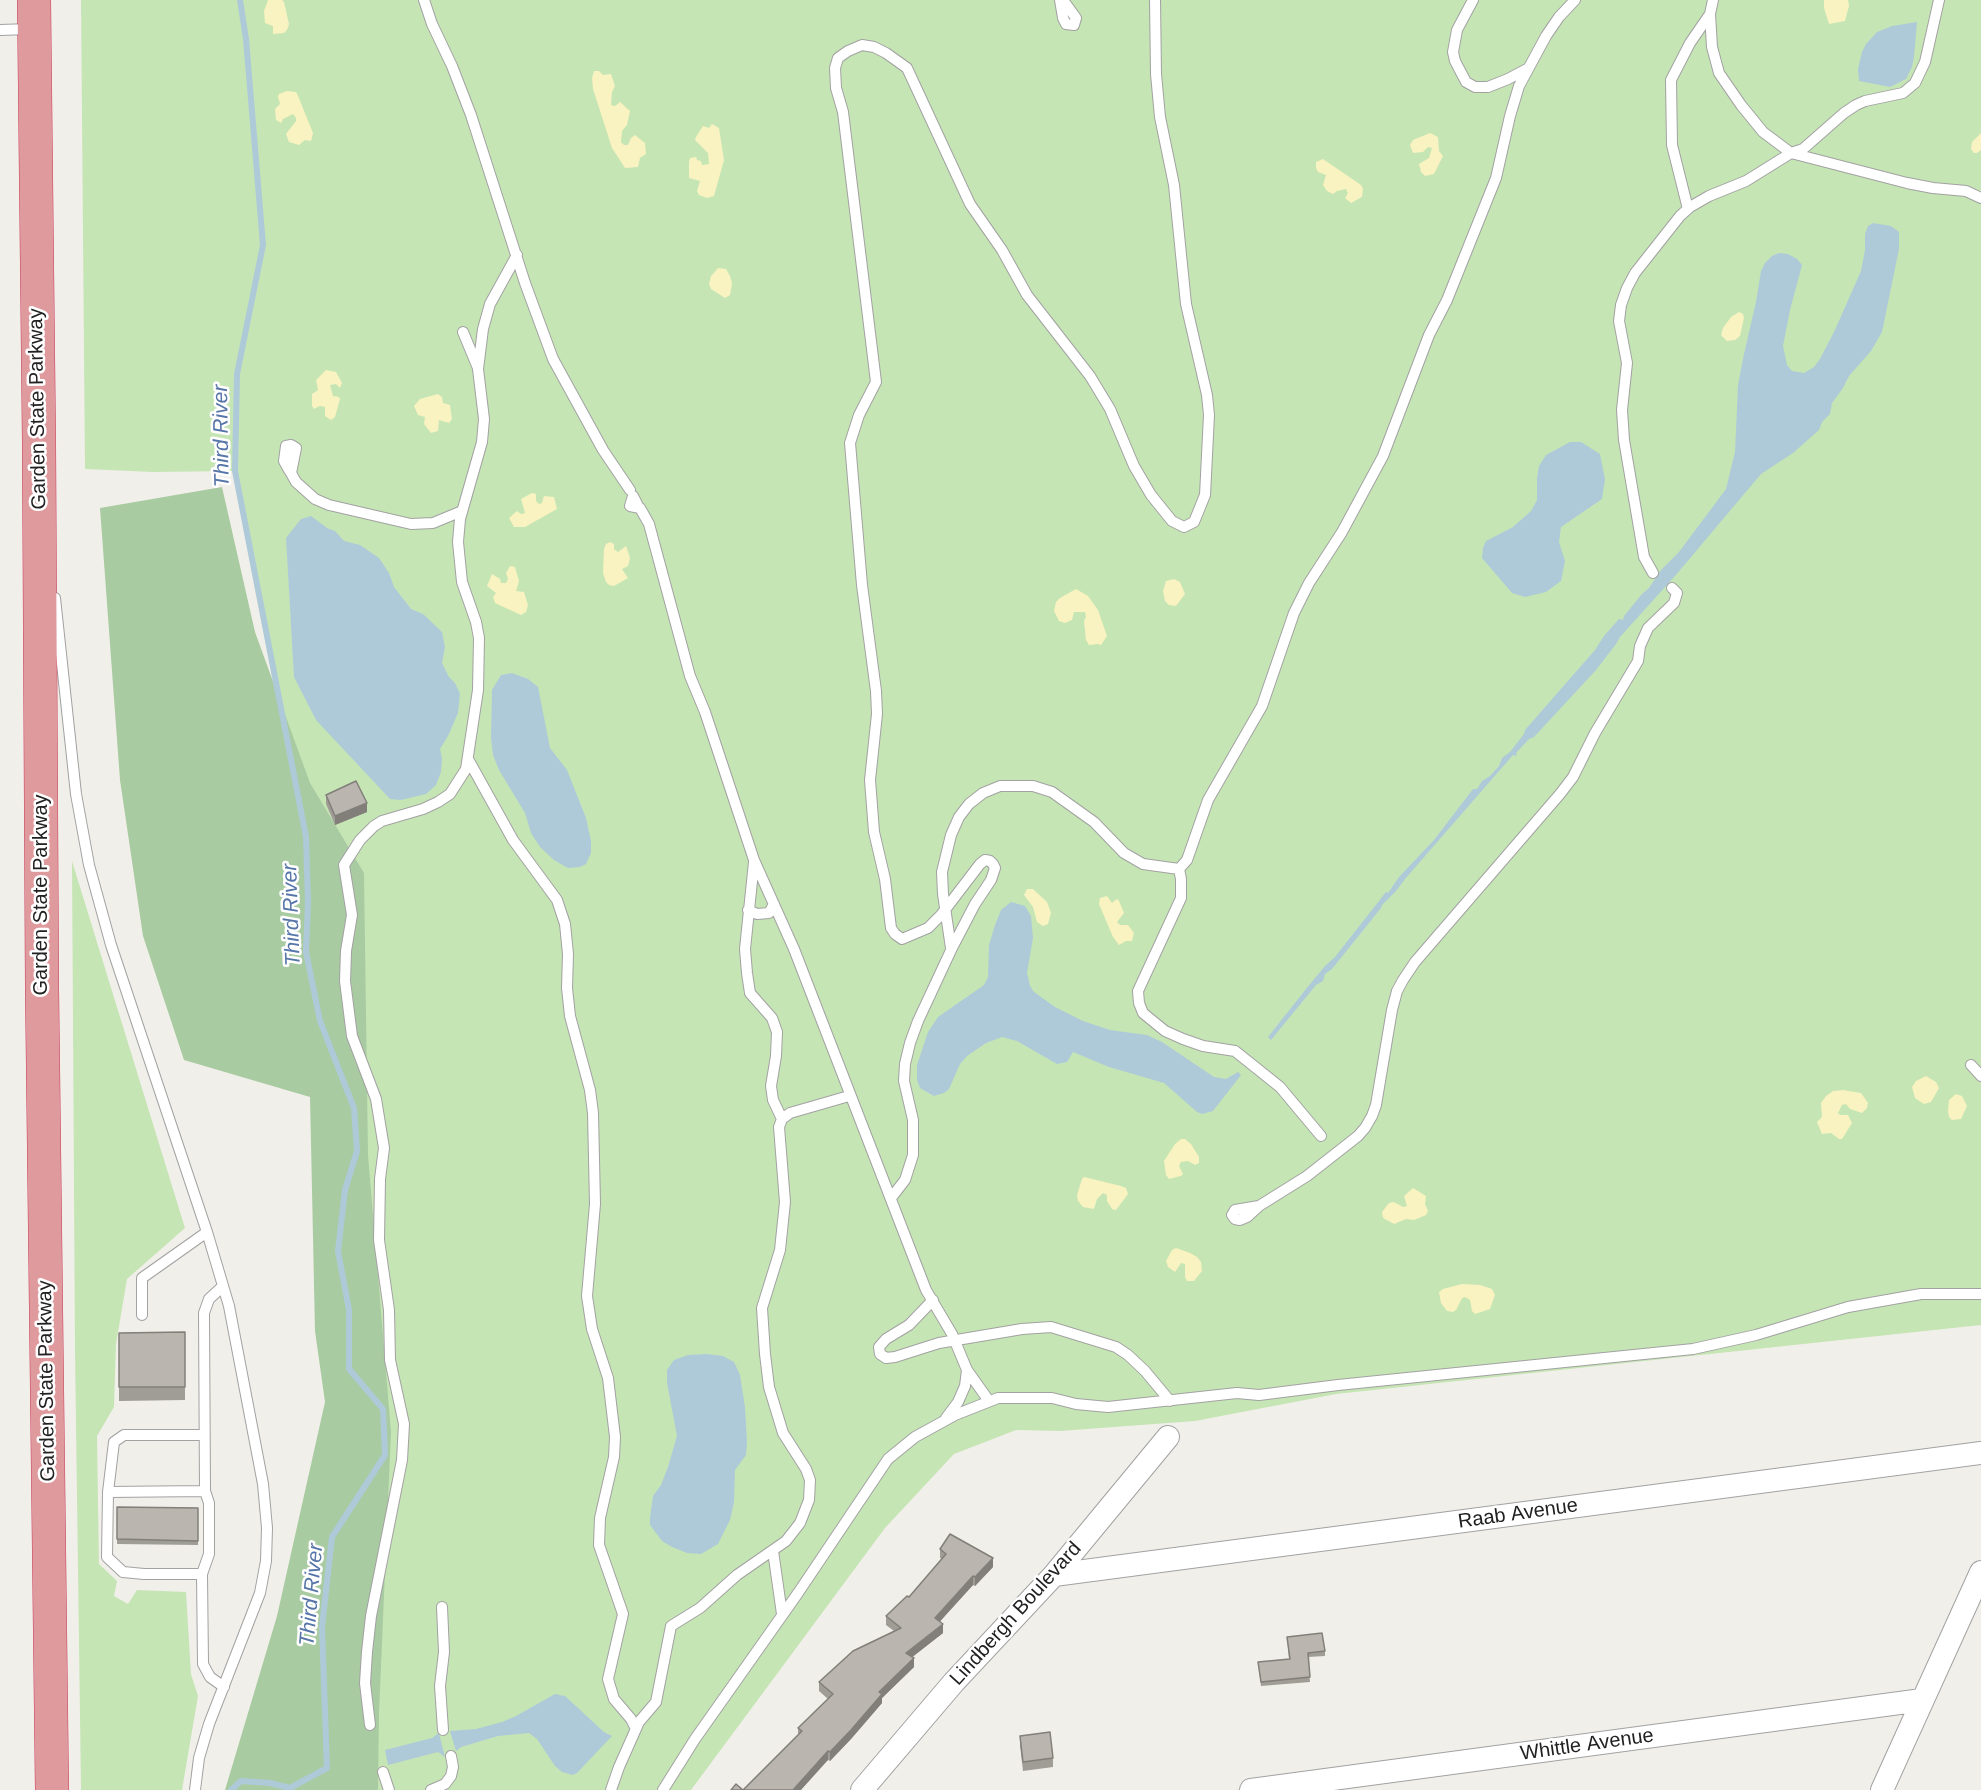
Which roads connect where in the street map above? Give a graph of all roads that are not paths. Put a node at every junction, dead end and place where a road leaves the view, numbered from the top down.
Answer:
1 (424, 0) edge
2 (1155, 0) edge
3 (1473, 0) edge
4 (1575, 0) edge
5 (1713, 0) edge
6 (1939, 0) edge
7 (34, 14) edge
8 (1710, 14) junction
9 (0, 30) edge
10 (1528, 68) junction
11 (1791, 153) junction
12 (1981, 198) edge
13 (1688, 209) junction
14 (517, 255) junction
15 (463, 332) dead end
16 (478, 369) junction
17 (39, 442) junction
18 (291, 474) dead end
19 (630, 490) dead end
20 (637, 504) dead end
21 (462, 511) junction
22 (433, 523) junction
23 (459, 532) junction
24 (51, 561) dead end
25 (1653, 573) dead end
26 (54, 584) dead end
27 (1672, 588) dead end
28 (468, 759) junction
29 (754, 860) junction
30 (1179, 869) junction
31 (774, 904) junction
32 (945, 909) junction
33 (748, 910) junction
34 (952, 948) junction
35 (1971, 1065) dead end
36 (1981, 1076) edge
37 (849, 1096) junction
38 (782, 1119) junction
39 (1321, 1136) dead end
40 (891, 1198) junction
41 (1259, 1206) dead end
42 (207, 1232) junction
43 (222, 1287) junction
44 (1981, 1294) edge
45 (933, 1300) junction
46 (142, 1315) dead end
47 (955, 1340) junction
48 (967, 1370) junction
49 (989, 1401) junction
50 (1170, 1401) junction
51 (944, 1421) junction
52 (204, 1435) junction
53 (1168, 1437) dead end
54 (1981, 1453) edge
55 (205, 1491) junction
56 (108, 1492) junction
57 (773, 1551) junction
58 (1981, 1572) edge
59 (202, 1574) junction
60 (1054, 1575) junction
61 (442, 1607) dead end
62 (782, 1614) junction
63 (224, 1687) junction
64 (1922, 1700) junction
65 (369, 1725) dead end
66 (443, 1730) dead end
67 (636, 1730) junction
68 (451, 1756) dead end
69 (383, 1772) dead end
70 (195, 1786) edge
71 (52, 1790) edge
72 (389, 1790) edge
73 (431, 1790) edge
74 (611, 1790) edge
75 (663, 1790) edge
76 (862, 1790) edge
77 (1251, 1790) edge
78 (1882, 1790) edge

1 - 14 lane
2 - 32 lane
3 - 10 lane
4 - 10 lane
5 - 8 lane
6 - 11 lane
7 - 9 lane
7 - 17 highway, Garden State Parkway
8 - 11 lane
8 - 13 lane
10 - 30 lane
11 - 12 lane
11 - 13 lane
13 - 25 lane
14 - 16 lane
14 - 19 lane
15 - 16 lane
16 - 21 lane
17 - 24 lane
17 - 71 highway, Garden State Parkway
18 - 22 lane
20 - 29 lane
21 - 22 lane
21 - 23 lane
22 - 23 lane
23 - 28 lane
26 - 42 lane
27 - 41 lane
28 - 65 lane
28 - 67 lane
29 - 31 lane
29 - 33 lane
30 - 32 lane
30 - 39 lane
31 - 33 lane
31 - 37 lane
32 - 34 lane
32 - 34 lane
33 - 38 lane
34 - 40 lane
35 - 36 lane
37 - 38 lane
37 - 40 lane
38 - 57 lane
40 - 45 lane
42 - 43 lane
42 - 46 lane
43 - 52 lane
43 - 63 lane
44 - 50 lane
45 - 47 lane
45 - 47 lane
47 - 48 lane
47 - 50 lane
48 - 49 lane
48 - 51 lane
49 - 50 lane
49 - 51 lane
51 - 62 lane
52 - 55 lane
52 - 56 lane
53 - 60 street, Lindbergh Boulevard
54 - 60 street, Raab Avenue
55 - 56 lane
55 - 59 lane
56 - 59 lane
57 - 62 lane
57 - 67 lane
58 - 64 street
59 - 63 lane
60 - 76 street, Lindbergh Boulevard
61 - 66 lane
62 - 75 lane
63 - 70 lane
64 - 77 street, Whittle Avenue
64 - 78 street
67 - 74 lane
68 - 73 lane
69 - 72 lane

